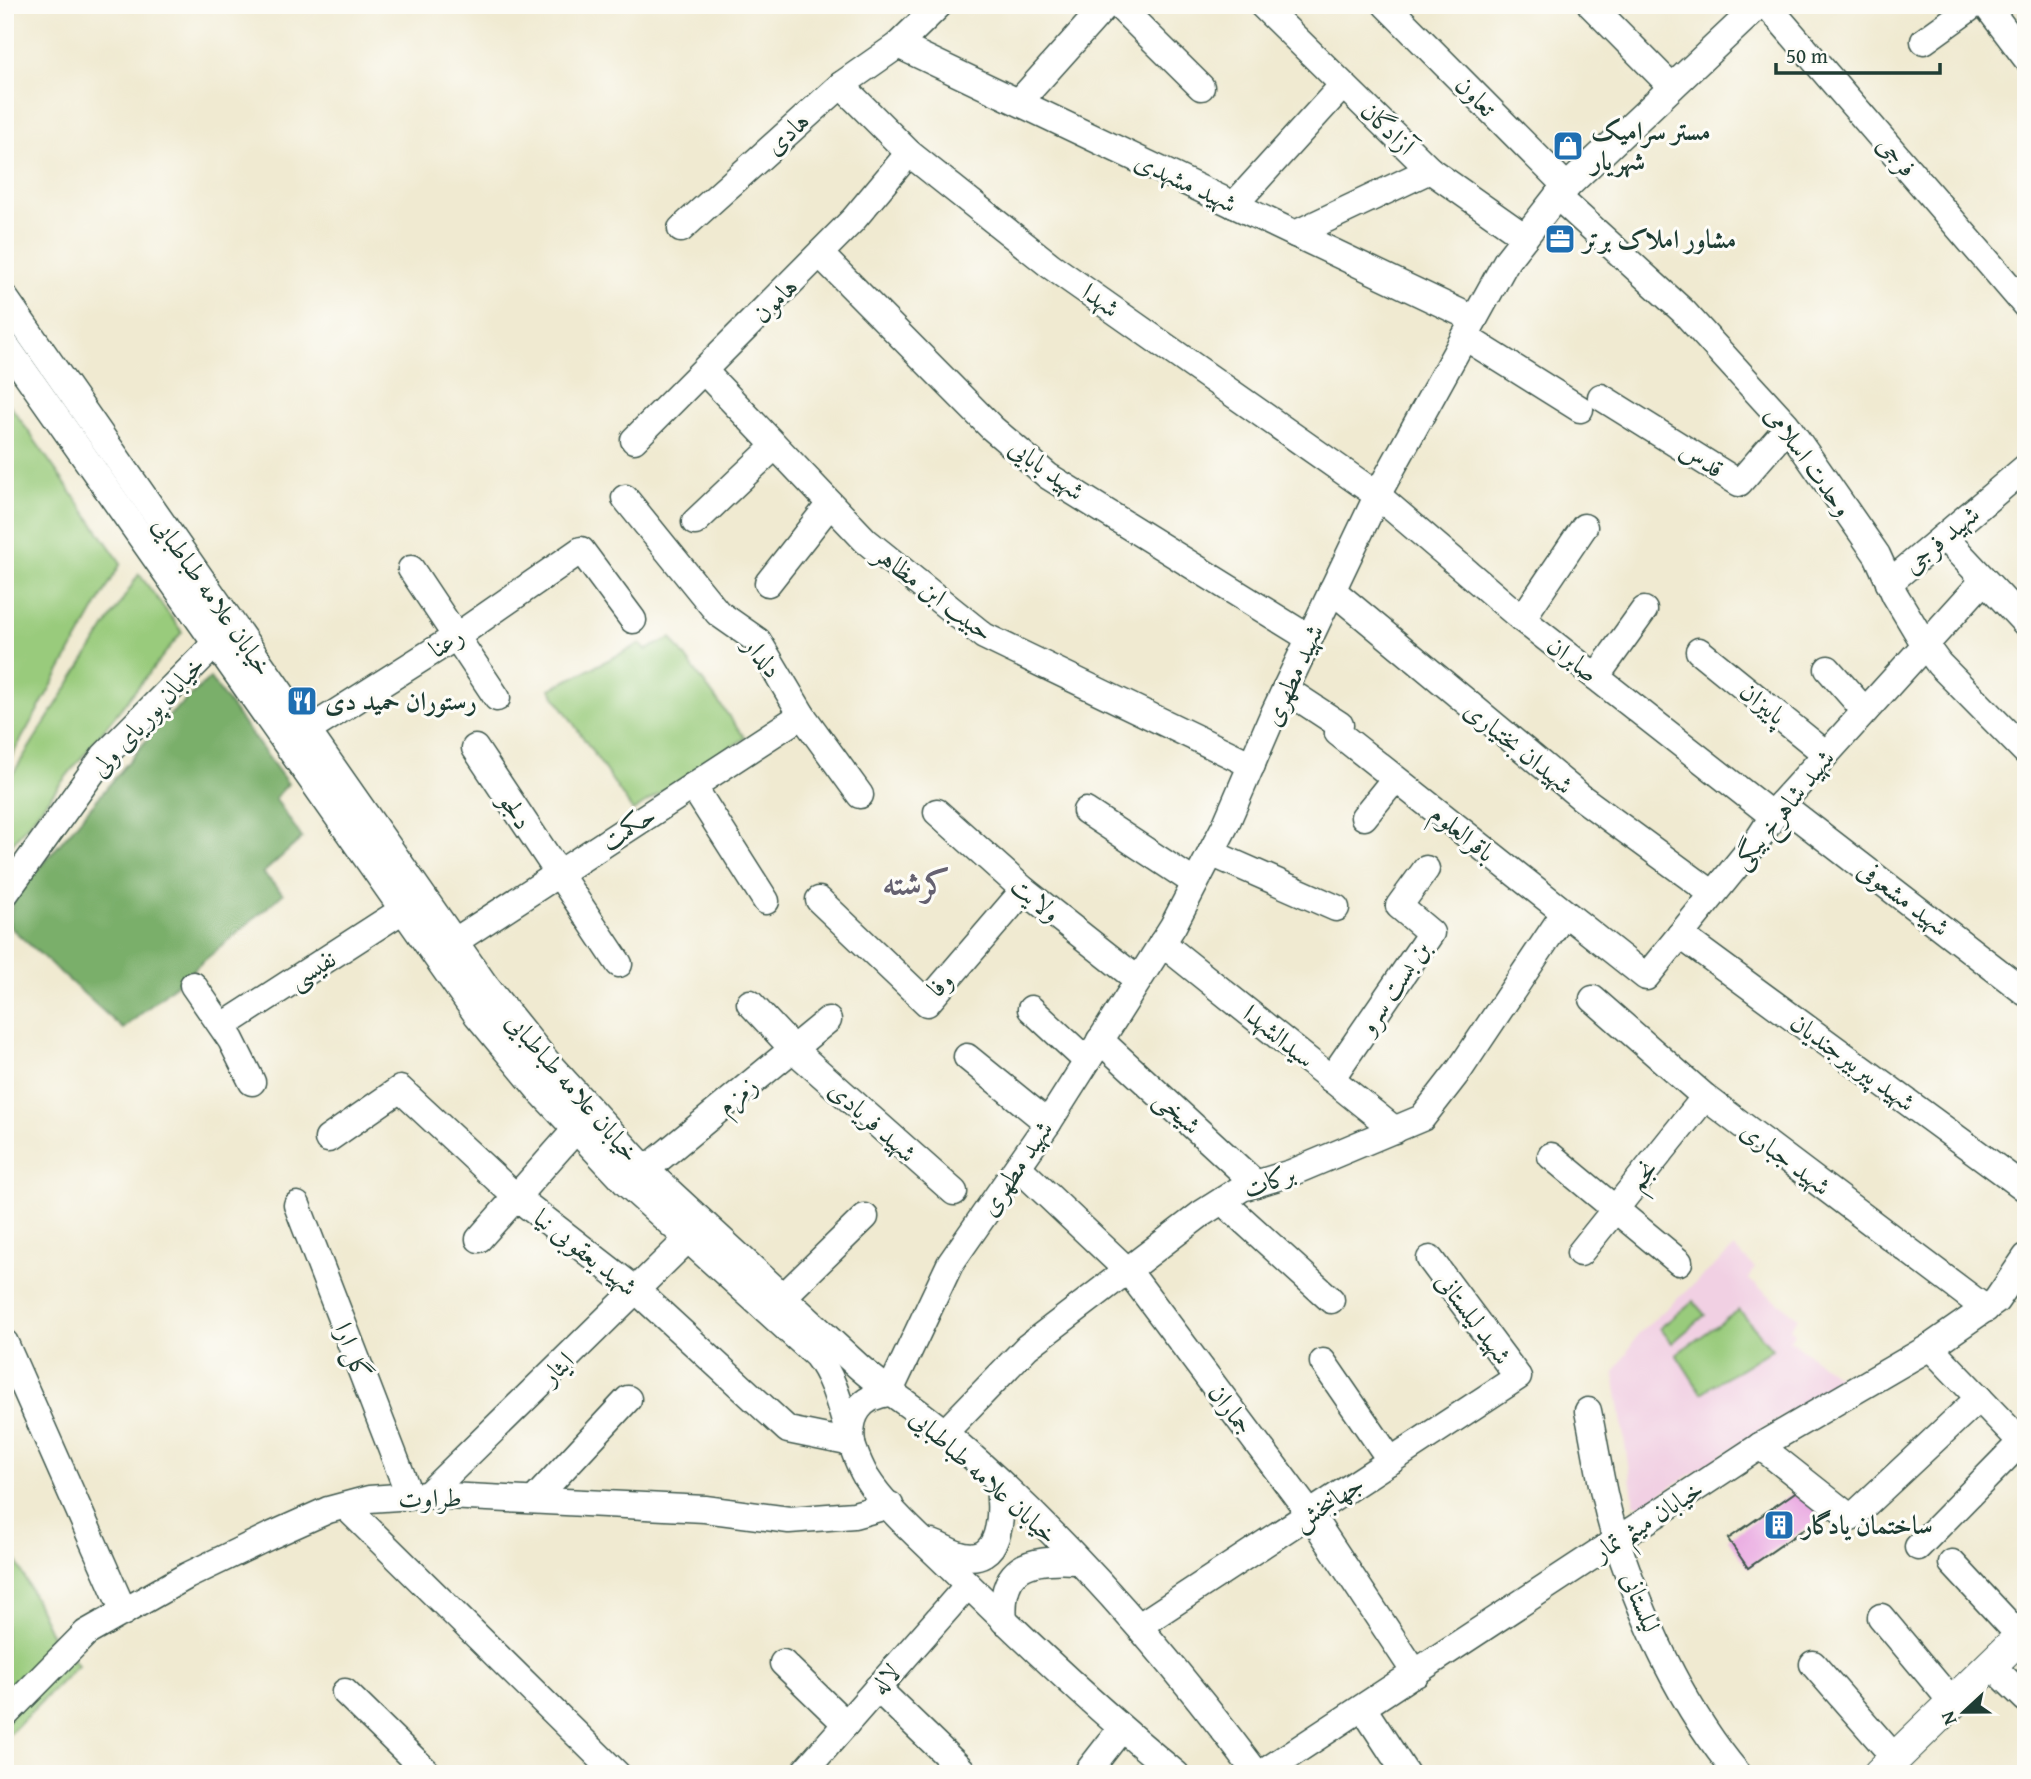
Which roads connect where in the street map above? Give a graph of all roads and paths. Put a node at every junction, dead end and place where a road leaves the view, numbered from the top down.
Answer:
1 (939, 5) edge
2 (1106, 5) edge
3 (1118, 5) edge
4 (1262, 5) edge
5 (1386, 5) edge
6 (1591, 5) edge
7 (1767, 5) edge
8 (1974, 5) edge
9 (1986, 5) edge
10 (1741, 11) edge
11 (1924, 41) dead end
12 (898, 45) junction
13 (2026, 58) edge
14 (841, 85) junction
15 (1343, 85) junction
16 (1201, 87) dead end
17 (1672, 87) junction
18 (1019, 102) junction
19 (909, 153) junction
20 (1430, 170) junction
21 (1562, 191) junction
22 (1234, 205) junction
23 (681, 229) dead end
24 (1294, 234) junction
25 (1525, 237) junction
26 (820, 254) junction
27 (5, 298) edge
28 (2026, 306) edge
29 (1469, 328) junction
30 (5, 344) edge
31 (704, 371) junction
32 (1788, 426) junction
33 (634, 440) dead end
34 (775, 446) junction
35 (2026, 467) edge
36 (1377, 495) junction
37 (625, 498) dead end
38 (831, 504) junction
39 (695, 522) dead end
40 (1584, 527) dead end
41 (1944, 537) junction
42 (411, 569) dead end
43 (1984, 580) junction
44 (768, 583) dead end
45 (1889, 583) junction
46 (1332, 590) junction
47 (1644, 610) dead end
48 (1522, 619) junction
49 (633, 620) dead end
50 (2026, 624) edge
51 (457, 636) junction
52 (1310, 638) junction
53 (217, 642) junction
54 (1925, 645) junction
55 (1699, 651) dead end
56 (1828, 669) dead end
57 (1596, 677) junction
58 (1285, 690) junction
59 (498, 698) dead end
60 (1865, 711) junction
61 (802, 715) junction
62 (298, 737) junction
63 (475, 747) dead end
64 (2026, 752) edge
65 (1826, 754) junction
66 (1252, 765) junction
67 (1394, 780) junction
68 (693, 786) junction
69 (860, 795) dead end
70 (1777, 810) junction
71 (1086, 811) dead end
72 (937, 812) dead end
73 (1364, 817) dead end
74 (1211, 853) junction
75 (1426, 869) dead end
76 (558, 874) junction
77 (1195, 883) junction
78 (1024, 890) junction
79 (5, 894) edge
80 (1713, 894) junction
81 (819, 900) dead end
82 (766, 901) dead end
83 (411, 904) junction
84 (1336, 908) dead end
85 (1563, 915) junction
86 (1680, 935) junction
87 (1162, 943) junction
88 (443, 949) junction
89 (619, 964) dead end
90 (1646, 977) joint
91 (1138, 981) junction
92 (194, 985) dead end
93 (2026, 993) edge
94 (1594, 999) dead end
95 (750, 1003) dead end
96 (1031, 1009) dead end
97 (828, 1020) dead end
98 (223, 1026) junction
99 (793, 1049) junction
100 (1094, 1050) junction
101 (967, 1056) dead end
102 (1331, 1079) junction
103 (252, 1082) dead end
104 (1705, 1097) junction
105 (583, 1120) junction
106 (1048, 1123) junction
107 (1395, 1130) junction
108 (328, 1139) dead end
109 (1551, 1156) dead end
110 (1018, 1167) junction
111 (636, 1177) junction
112 (1256, 1184) junction
113 (2026, 1189) edge
114 (954, 1192) dead end
115 (515, 1196) junction
116 (1222, 1201) junction
117 (297, 1205) dead end
118 (1614, 1210) junction
119 (865, 1217) dead end
120 (695, 1232) junction
121 (479, 1239) dead end
122 (1580, 1253) dead end
123 (2026, 1257) edge
124 (1430, 1259) dead end
125 (1679, 1262) dead end
126 (1129, 1272) junction
127 (636, 1290) junction
128 (783, 1297) junction
129 (1331, 1300) dead end
130 (1986, 1309) junction
131 (5, 1343) edge
132 (1930, 1347) junction
133 (1322, 1363) dead end
134 (1518, 1377) joint
135 (889, 1393) junction
136 (1979, 1398) junction
137 (628, 1399) dead end
138 (1588, 1411) dead end
139 (944, 1433) junction
140 (852, 1443) junction
141 (2024, 1445) edge
142 (1760, 1446) junction
143 (1391, 1461) junction
144 (998, 1481) junction
145 (418, 1496) junction
146 (534, 1500) junction
147 (890, 1505) junction
148 (345, 1506) junction
149 (1310, 1514) junction
150 (918, 1536) junction
151 (1616, 1541) junction
152 (1918, 1548) dead end
153 (1076, 1561) junction
154 (1952, 1563) dead end
155 (968, 1585) junction
156 (124, 1612) junction
157 (1881, 1616) dead end
158 (1004, 1621) junction
159 (1139, 1626) junction
160 (2023, 1634) edge
161 (783, 1663) dead end
162 (1813, 1664) dead end
163 (1991, 1665) junction
164 (1416, 1674) junction
165 (877, 1688) junction
166 (345, 1692) dead end
167 (2026, 1699) edge
168 (1952, 1702) junction
169 (1363, 1708) junction
170 (5, 1715) edge
171 (846, 1724) junction
172 (1121, 1729) junction
173 (1887, 1766) edge
174 (962, 1770) dead end
175 (1731, 1772) edge
176 (429, 1774) edge
177 (617, 1774) edge
178 (802, 1774) edge
179 (1086, 1774) edge
180 (1176, 1774) edge
181 (1259, 1774) edge
182 (1406, 1774) edge

1 - 12 street, هادی
2 - 18 street
3 - 16 street
4 - 15 street, آزادگان
5 - 21 street, تعاون
6 - 17 street
7 - 28 street, فرجی
8 - 11 street
9 - 13 street
10 - 17 street, شهید مطهری
12 - 14 street, هادی
12 - 18 street, شهید مشهدی
14 - 19 street, شهدا
14 - 23 street, هادی
15 - 20 street, آزادگان
15 - 22 street
17 - 21 street, شهید مطهری
18 - 22 street, شهید مشهدی
19 - 26 street, هامون
19 - 36 street, شهدا
20 - 24 street
20 - 25 street, آزادگان
21 - 25 street, شهید مطهری
21 - 32 street, وحدت اسلامی
22 - 24 street, شهید مشهدی
24 - 29 street, شهید مشهدی
25 - 29 street, شهید مطهری
26 - 31 street, هامون
26 - 52 street, شهید بابایی
27 - 62 street, خیابان علامه طباطبایی
29 - 32 street, قدس
29 - 36 street, شهید مطهری
30 - 53 street, خیابان علامه طباطبایی
31 - 33 street, هامون
31 - 34 street, حبیب ابن مظاهر
32 - 45 street, وحدت اسلامی
34 - 38 street, حبیب ابن مظاهر
34 - 39 street
35 - 41 street, شهید فرجی
36 - 46 street, شهید مطهری
36 - 48 street, صابران
37 - 61 street, دلدار
38 - 44 street
38 - 66 street, حبیب ابن مظاهر
40 - 48 street
41 - 43 street
41 - 45 street, شهید فرجی
42 - 51 street
43 - 50 street
43 - 54 street, شهید شاهرخ بیگی
45 - 54 street, وحدت اسلامی
46 - 52 street, شهید مطهری
46 - 80 street, شهیدان بختیاری
47 - 57 street
48 - 57 street, صابران
49 - 51 street, رعنا
51 - 59 street
51 - 62 street, رعنا
52 - 58 street, شهید مطهری
53 - 62 street, خیابان علامه طباطبایی
53 - 79 street, خیابان پوریای ولی
54 - 60 street, شهید شاهرخ بیگی
54 - 64 street, وحدت اسلامی
55 - 65 street, پاییزان
56 - 60 street
57 - 70 street, صابران
58 - 66 street, شهید مطهری
58 - 67 street, باقرالعلوم
60 - 65 street, شهید شاهرخ بیگی
61 - 68 street, حکمت
61 - 69 street, دلدار
62 - 83 street, خیابان علامه طباطبایی
63 - 76 street, دلجو
65 - 70 street, شهید شاهرخ بیگی
66 - 74 street, شهید مطهری
67 - 73 street
67 - 85 street, باقرالعلوم
68 - 76 street, حکمت
68 - 82 street
70 - 80 street, شهید شاهرخ بیگی
70 - 93 street, شهید مشعوفی
71 - 77 street
72 - 78 street, ولایت
74 - 77 street, شهید مطهری
74 - 84 street
75 - 102 street, بن بست سرو
76 - 88 street, حکمت
76 - 89 street, دلجو
77 - 87 street, شهید مطهری
78 - 81 street, وفا
78 - 91 street, ولایت
80 - 86 street, شهید شاهرخ بیگی
83 - 88 street, خیابان علامه طباطبایی
83 - 98 street, نفیسی
85 - 90 street, باقرالعلوم
85 - 107 street, برکات
86 - 90 street, شهید شاهرخ بیگی
86 - 113 street, شهید پیربیرجندیان
87 - 91 street, شهید مطهری
87 - 102 street, سیدالشهدا
88 - 105 street, خیابان علامه طباطبایی
91 - 100 street, شهید مطهری
92 - 98 street
94 - 104 street, شهید جباری
95 - 99 street, شهید فریادی
96 - 100 street, شیخی
97 - 99 street, زمزم
98 - 103 street
99 - 111 street, زمزم
99 - 114 street, شهید فریادی
100 - 106 street, شهید مطهری
100 - 112 street, شیخی
101 - 106 street
102 - 107 street, سیدالشهدا
104 - 118 street, نجم
104 - 130 street, شهید جباری
105 - 111 street, خیابان علامه طباطبایی
105 - 115 street
106 - 110 street, شهید مطهری
107 - 112 street, برکات
108 - 115 street, شهید یعقوبی نیا
109 - 118 street
110 - 126 street, جماران
110 - 135 street, شهید مطهری
111 - 120 street, خیابان علامه طباطبایی
112 - 116 street, برکات
115 - 121 street
115 - 127 street, شهید یعقوبی نیا
116 - 126 street, برکات
116 - 129 street
117 - 145 street, گل ارا
118 - 122 street, نجم
118 - 125 street
119 - 128 street
120 - 127 street, ایثار
120 - 128 street, خیابان علامه طباطبایی
120 - 140 street, خیابان علامه طباطبایی
123 - 130 street, خیابان میثم تمار
124 - 134 street, شهید لیلستانی
126 - 139 street, برکات
126 - 149 street, جماران
127 - 140 street, شهید یعقوبی نیا
127 - 145 street, ایثار
128 - 135 street, خیابان علامه طباطبایی
130 - 132 street, خیابان میثم تمار
131 - 156 street
132 - 136 street
132 - 142 street, خیابان میثم تمار
133 - 143 street
134 - 143 street, جهانبخش
135 - 139 street, خیابان علامه طباطبایی
135 - 140 street
136 - 141 street
136 - 142 street
137 - 146 street
138 - 151 street, لیلستانی
139 - 144 street, خیابان علامه طباطبایی
140 - 147 street, خیابان علامه طباطبایی
141 - 152 street
142 - 151 street, خیابان میثم تمار
143 - 149 street, جهانبخش
144 - 150 street
144 - 153 street, خیابان علامه طباطبایی
145 - 146 street, طراوت
145 - 148 street, طراوت
146 - 147 street, طراوت
147 - 150 street, خیابان علامه طباطبایی
148 - 156 street, طراوت
148 - 177 street
149 - 159 street, جهانبخش
149 - 164 street, جماران
150 - 155 street, خیابان علامه طباطبایی
151 - 164 street, خیابان میثم تمار
151 - 175 street, لیلستانی
153 - 158 street
153 - 159 street, خیابان علامه طباطبایی
154 - 160 street
155 - 158 street, خیابان علامه طباطبایی
155 - 165 street, لاله
156 - 170 street, طراوت
157 - 168 street
158 - 172 street, خیابان علامه طباطبایی
159 - 181 street, خیابان علامه طباطبایی
160 - 163 main road
161 - 171 street
162 - 173 street
163 - 167 street
163 - 168 main road
164 - 169 street, خیابان میثم تمار
165 - 171 street, لاله
165 - 174 street
166 - 176 street
168 - 173 main road
169 - 181 street, خیابان میثم تمار
169 - 182 street
171 - 178 street, لاله
172 - 179 street
172 - 180 street, خیابان علامه طباطبایی

